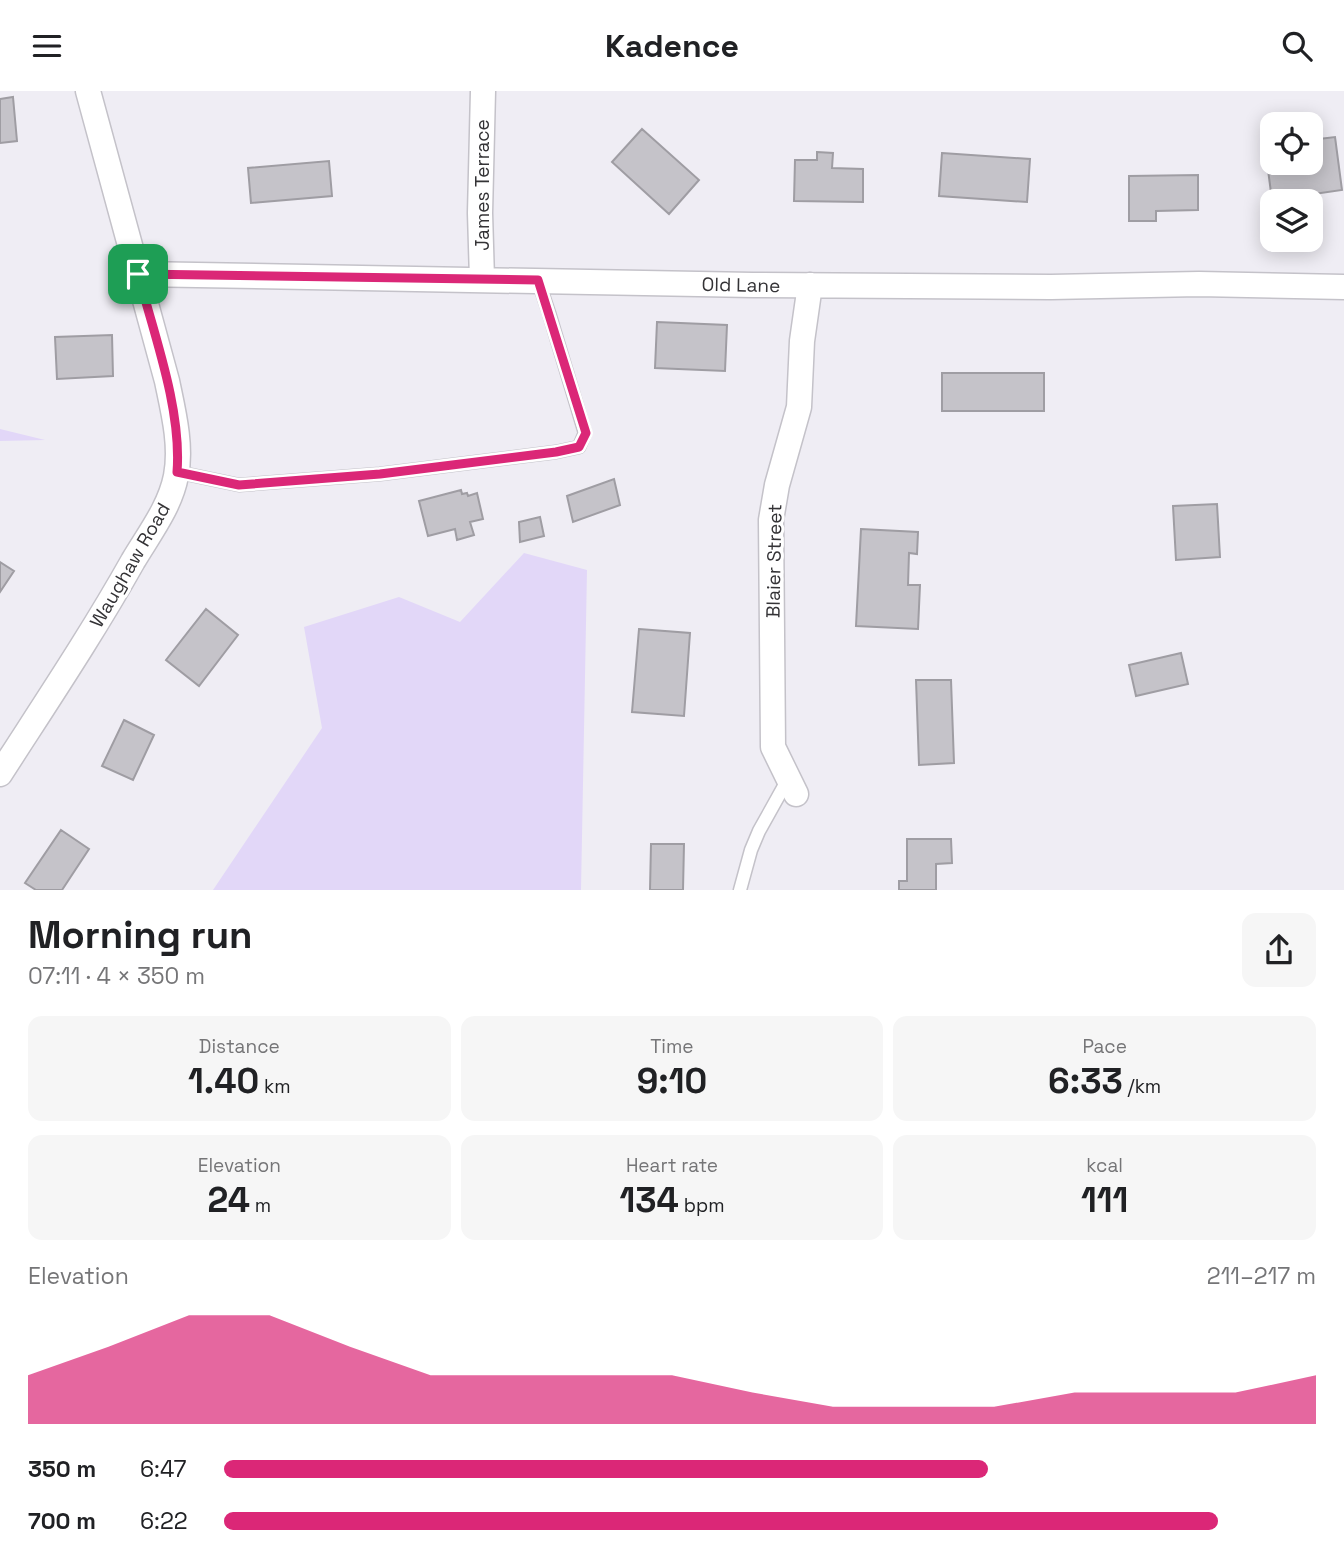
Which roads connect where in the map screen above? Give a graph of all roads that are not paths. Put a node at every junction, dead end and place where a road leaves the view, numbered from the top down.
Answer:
1 (88, 91) edge
2 (483, 91) edge
3 (138, 274) junction
4 (482, 279) junction
5 (538, 280) junction
6 (810, 285) junction
7 (1344, 287) edge
8 (177, 472) junction
9 (0, 774) edge
10 (792, 786) joint
11 (740, 890) edge

1 - 3 street, Waughaw Road
2 - 4 street, James Terrace
3 - 4 street, Old Lane
3 - 8 street, Waughaw Road
4 - 5 street, Old Lane
5 - 6 street, Old Lane
5 - 8 lane
6 - 7 street, Old Lane
6 - 10 street, Blaier Street
8 - 9 street, Waughaw Road
10 - 11 lane

